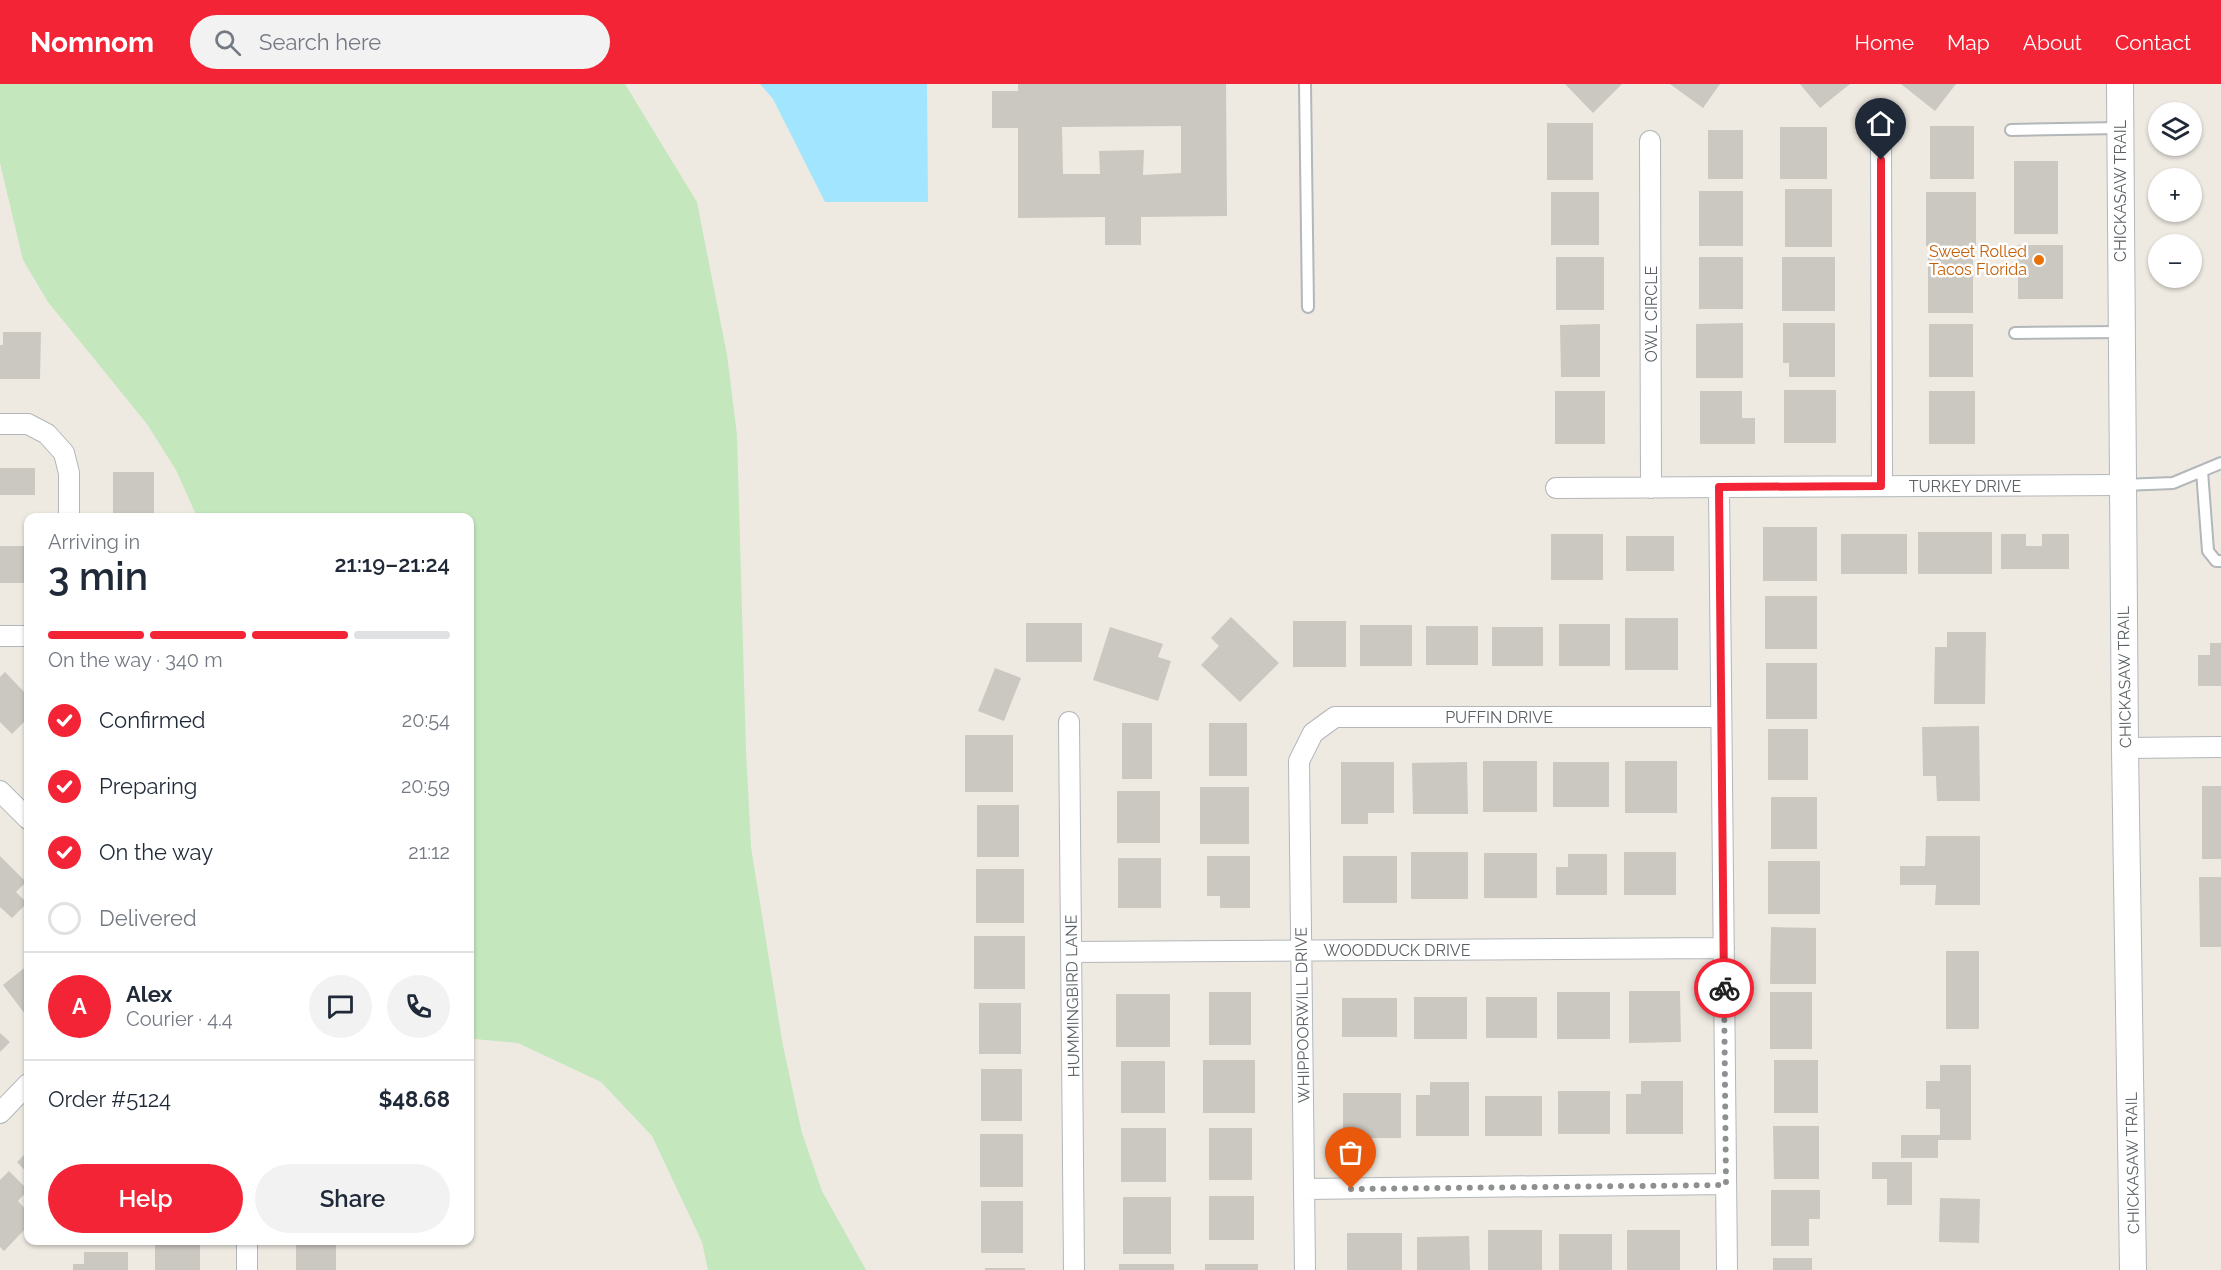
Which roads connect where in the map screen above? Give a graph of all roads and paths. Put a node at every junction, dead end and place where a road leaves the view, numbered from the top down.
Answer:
1 (1305, 84) edge
2 (2120, 84) edge
3 (2120, 128) junction
4 (2011, 130) dead end
5 (1881, 137) dead end
6 (1650, 141) dead end
7 (1308, 308) dead end
8 (2121, 332) junction
9 (2015, 333) dead end
10 (0, 424) edge
11 (2221, 463) edge
12 (2202, 471) junction
13 (2122, 485) junction
14 (1881, 486) junction
15 (1719, 487) junction
16 (1556, 488) dead end
17 (1651, 488) junction
18 (69, 513) edge
19 (2221, 561) edge
20 (0, 636) edge
21 (24, 636) edge
22 (1721, 717) junction
23 (1069, 722) dead end
24 (2221, 747) edge
25 (2125, 748) junction
26 (1299, 761) joint
27 (0, 792) edge
28 (24, 815) edge
29 (1724, 948) junction
30 (1301, 951) junction
31 (1071, 952) junction
32 (24, 1088) edge
33 (0, 1113) edge
34 (1726, 1185) junction
35 (1304, 1189) junction
36 (247, 1245) edge
37 (247, 1270) edge
38 (1074, 1270) edge
39 (1305, 1270) edge
40 (1727, 1270) edge
41 (2133, 1270) edge

1 - 7 lane
2 - 3 street, CHICKASAW TRAIL
3 - 4 lane
3 - 8 street, CHICKASAW TRAIL
5 - 14 street
6 - 17 street, OWL CIRCLE
8 - 9 lane
8 - 13 street, CHICKASAW TRAIL
10 - 18 street
11 - 12 lane
12 - 13 lane
12 - 19 lane
13 - 14 street, TURKEY DRIVE
13 - 25 street, CHICKASAW TRAIL
14 - 15 street, TURKEY DRIVE
15 - 17 street, TURKEY DRIVE
15 - 22 street
16 - 17 street, TURKEY DRIVE
20 - 21 street
22 - 26 street, PUFFIN DRIVE
22 - 29 street
23 - 31 street, HUMMINGBIRD LANE
24 - 25 street
25 - 41 street, CHICKASAW TRAIL
26 - 30 street, WHIPPOORWILL DRIVE
27 - 28 street
29 - 30 street, WOODDUCK DRIVE
29 - 34 street
30 - 31 street, WOODDUCK DRIVE
30 - 35 street, WHIPPOORWILL DRIVE
31 - 38 street, HUMMINGBIRD LANE
32 - 33 street
34 - 35 street
34 - 40 street
35 - 39 street, WHIPPOORWILL DRIVE
36 - 37 street

